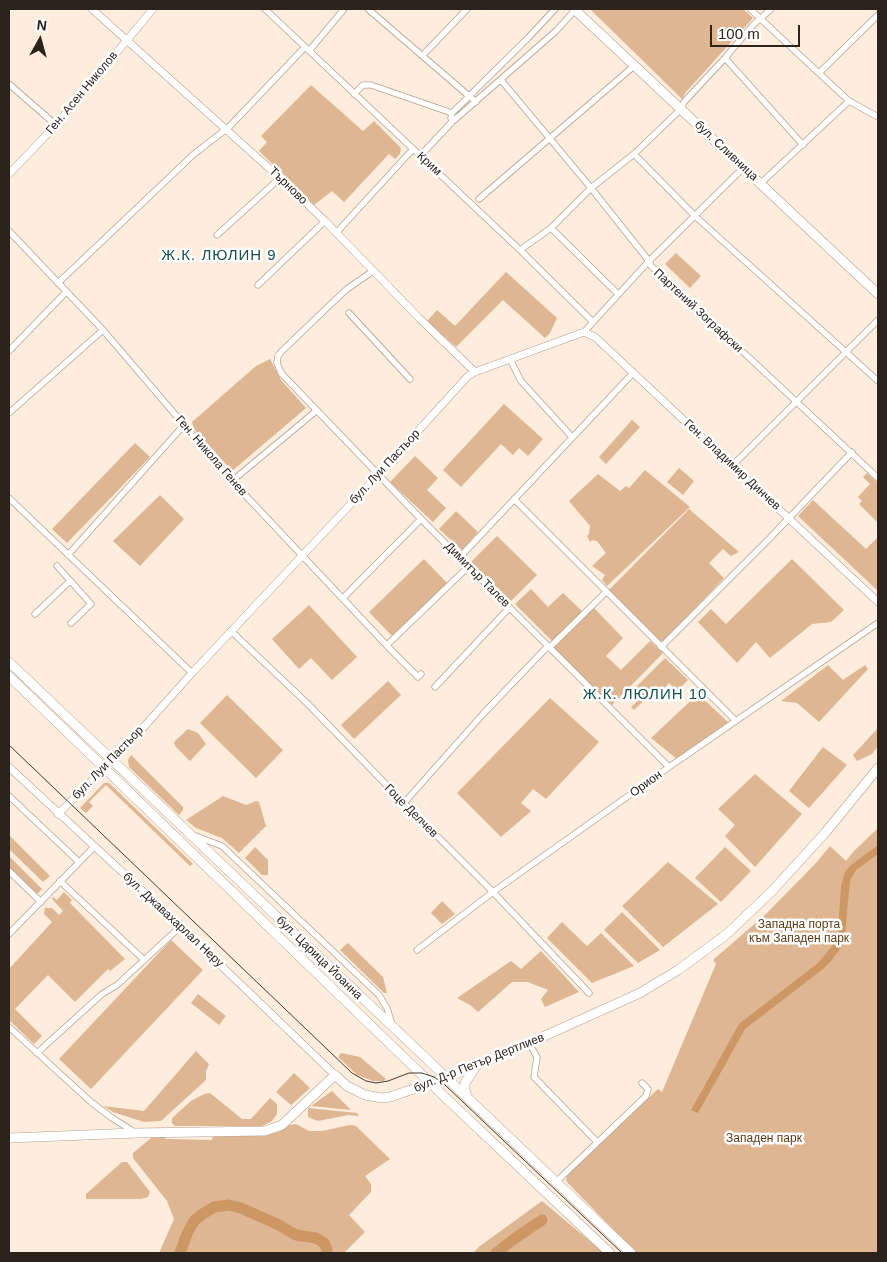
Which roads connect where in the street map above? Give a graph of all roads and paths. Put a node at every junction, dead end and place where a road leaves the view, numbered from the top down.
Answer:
1 (92, 9) edge
2 (154, 9) edge
3 (265, 9) edge
4 (344, 9) edge
5 (467, 9) edge
6 (554, 9) edge
7 (575, 9) edge
8 (750, 9) edge
9 (771, 9) edge
10 (373, 10) edge
11 (878, 15) edge
12 (760, 18) junction
13 (127, 40) junction
14 (307, 49) junction
15 (423, 55) junction
16 (725, 58) junction
17 (634, 66) junction
18 (819, 73) junction
19 (501, 80) junction
20 (9, 84) edge
21 (354, 94) junction
22 (469, 96) junction
23 (850, 101) junction
24 (476, 102) junction
25 (681, 109) junction
26 (452, 113) junction
27 (878, 117) edge
28 (452, 122) junction
29 (56, 125) junction
30 (226, 130) junction
31 (550, 139) junction
32 (803, 144) junction
33 (413, 149) junction
34 (634, 154) junction
35 (420, 156) junction
36 (743, 168) junction
37 (9, 174) edge
38 (280, 178) junction
39 (760, 184) junction
40 (591, 188) junction
41 (479, 199) dead end
42 (695, 216) junction
43 (325, 222) junction
44 (551, 228) junction
45 (9, 231) edge
46 (336, 233) junction
47 (217, 235) dead end
48 (520, 250) junction
49 (649, 261) junction
50 (373, 271) junction
51 (58, 283) junction
52 (258, 286) dead end
53 (66, 292) junction
54 (618, 294) junction
55 (878, 294) edge
56 (349, 313) dead end
57 (878, 320) edge
58 (592, 321) junction
59 (103, 330) junction
60 (584, 332) junction
61 (9, 351) edge
62 (847, 353) junction
63 (510, 359) junction
64 (475, 372) junction
65 (633, 373) junction
66 (410, 379) dead end
67 (878, 381) edge
68 (796, 402) junction
69 (316, 411) junction
70 (9, 413) edge
71 (184, 425) junction
72 (572, 437) junction
73 (852, 452) junction
74 (733, 465) junction
75 (378, 475) junction
76 (878, 478) edge
77 (232, 481) junction
78 (9, 498) edge
79 (514, 499) junction
80 (789, 518) junction
81 (421, 519) junction
82 (68, 555) junction
83 (303, 555) junction
84 (459, 558) junction
85 (57, 566) dead end
86 (468, 567) junction
87 (70, 581) junction
88 (606, 592) junction
89 (344, 598) junction
90 (878, 602) edge
91 (509, 608) junction
92 (35, 614) dead end
93 (878, 623) edge
94 (71, 624) dead end
95 (231, 632) junction
96 (387, 645) junction
97 (548, 647) junction
98 (661, 647) junction
99 (9, 662) edge
100 (192, 673) junction
101 (9, 676) edge
102 (419, 676) dead end
103 (435, 687) dead end
104 (736, 721) junction
105 (112, 761) junction
106 (9, 767) edge
107 (669, 767) junction
108 (105, 768) junction
109 (878, 768) edge
110 (9, 796) edge
111 (404, 803) junction
112 (58, 814) junction
113 (189, 834) junction
114 (94, 846) junction
115 (79, 862) junction
116 (9, 870) edge
117 (60, 881) junction
118 (493, 892) junction
119 (41, 902) junction
120 (180, 926) junction
121 (9, 934) edge
122 (417, 950) dead end
123 (144, 960) junction
124 (589, 993) dead end
125 (9, 1027) edge
126 (394, 1030) junction
127 (529, 1044) junction
128 (37, 1053) junction
129 (478, 1064) junction
130 (335, 1075) junction
131 (445, 1078) junction
132 (431, 1083) junction
133 (642, 1083) dead end
134 (470, 1101) junction
135 (136, 1133) junction
136 (9, 1138) edge
137 (597, 1142) junction
138 (556, 1182) junction
139 (610, 1253) edge
140 (630, 1253) edge

1 - 13 street, Търново
2 - 13 street, Ген. Асен Николов
3 - 14 street, Крим
4 - 14 street
5 - 15 street
6 - 22 street
7 - 17 main road, бул. Сливница
7 - 19 street
8 - 12 street
9 - 12 street
10 - 15 street
11 - 18 street
12 - 16 street
12 - 18 street
13 - 29 street, Ген. Асен Николов
13 - 30 street, Търново
14 - 21 street, Крим
14 - 30 street
15 - 22 street
16 - 25 street
16 - 32 street
17 - 25 main road, бул. Сливница
17 - 31 street
18 - 23 street
19 - 24 street
19 - 31 street, Партений Зографски
20 - 29 street
21 - 26 street
21 - 33 street, Крим
22 - 24 street
22 - 26 street
23 - 27 street
23 - 32 street
24 - 28 street
25 - 34 street
25 - 36 main road, бул. Сливница
26 - 28 street
28 - 35 street
29 - 37 street, Ген. Асен Николов
30 - 38 street, Търново
30 - 51 street
31 - 40 street, Партений Зографски
31 - 41 street
32 - 39 street
33 - 35 street, Крим
33 - 46 street
34 - 40 street
34 - 42 street
35 - 48 street, Крим
36 - 39 main road, бул. Сливница
36 - 42 street
38 - 43 street, Търново
38 - 47 street
39 - 55 main road, бул. Сливница
40 - 44 street
40 - 49 street, Партений Зографски
42 - 49 street
42 - 62 street
43 - 46 street, Търново
43 - 52 street
44 - 48 street
44 - 54 street
45 - 51 street, Ген. Никола Генев
46 - 50 street, Търново
48 - 58 street, Крим
49 - 54 street
49 - 68 street, Партений Зографски
50 - 64 street, Търново
50 - 69 street, Димитър Талев
51 - 53 street, Ген. Никола Генев
53 - 59 street, Ген. Никола Генев
53 - 61 street
54 - 58 street
56 - 66 street
57 - 62 street
58 - 60 street
59 - 70 street
59 - 71 street, Ген. Никола Генев
60 - 63 street, бул. Луи Пастьор
60 - 65 street, Ген. Владимир Динчев
62 - 67 street
62 - 68 street
63 - 64 street, бул. Луи Пастьор
63 - 72 street
64 - 75 street, бул. Луи Пастьор
65 - 72 street
65 - 74 street, Ген. Владимир Динчев
68 - 73 street, Партений Зографски
68 - 74 street
69 - 75 street, Димитър Талев
69 - 77 street
71 - 77 street, Ген. Никола Генев
71 - 82 street
72 - 79 street
73 - 76 street, Партений Зографски
73 - 80 street
74 - 80 street, Ген. Владимир Динчев
75 - 81 street, Димитър Талев
75 - 83 street, бул. Луи Пастьор
77 - 83 street, Ген. Никола Генев
78 - 82 street
79 - 84 street
79 - 88 street
80 - 90 street, Ген. Владимир Динчев
80 - 98 street
81 - 84 street, Димитър Талев
81 - 89 street
82 - 100 street
83 - 89 street, Ген. Никола Генев
83 - 95 street, бул. Луи Пастьор
84 - 86 street, Димитър Талев
85 - 87 street
86 - 91 street, Димитър Талев
86 - 96 street
87 - 92 street
87 - 94 street
88 - 97 street
88 - 98 street
89 - 96 street, Ген. Никола Генев
91 - 97 street, Димитър Талев
91 - 103 street
93 - 104 street, Орион
95 - 100 street, бул. Луи Пастьор
95 - 111 street, Гоце Делчев
96 - 102 street, Ген. Никола Генев
97 - 107 street, Димитър Талев
97 - 111 street
98 - 104 street
99 - 105 main road, бул. Царица Йоанна
100 - 105 street, бул. Луи Пастьор
101 - 108 main road, бул. Царица Йоанна
104 - 107 street, Орион
105 - 108 street, бул. Луи Пастьор
105 - 113 main road, бул. Царица Йоанна
106 - 112 street, бул. Джавахарлал Неру
107 - 118 street, Орион
108 - 112 street, бул. Луи Пастьор
108 - 132 main road, бул. Царица Йоанна
109 - 127 main road, бул. Д-р Петър Дертлиев
110 - 115 street
111 - 118 street, Гоце Делчев
112 - 114 street, бул. Джавахарлал Неру
113 - 126 main road, бул. Царица Йоанна
113 - 126 street
114 - 115 street
114 - 120 street, бул. Джавахарлал Неру
115 - 117 street
116 - 119 street
117 - 119 street
117 - 123 street
118 - 122 street, Орион
118 - 124 street, Гоце Делчев
119 - 121 street
120 - 123 street
120 - 130 street, бул. Джавахарлал Неру
123 - 128 street
125 - 128 street
126 - 131 main road, бул. Царица Йоанна
127 - 129 main road, бул. Д-р Петър Дертлиев
127 - 137 street
128 - 135 street
129 - 131 main road, бул. Д-р Петър Дертлиев
129 - 134 main road
130 - 132 main road, бул. Д-р Петър Дертлиев
130 - 135 main road
131 - 132 main road, бул. Д-р Петър Дертлиев
131 - 134 main road, бул. Царица Йоанна
132 - 139 main road, бул. Царица Йоанна
133 - 137 street
134 - 138 main road, бул. Царица Йоанна
135 - 136 main road
137 - 138 street
138 - 140 main road, бул. Царица Йоанна

